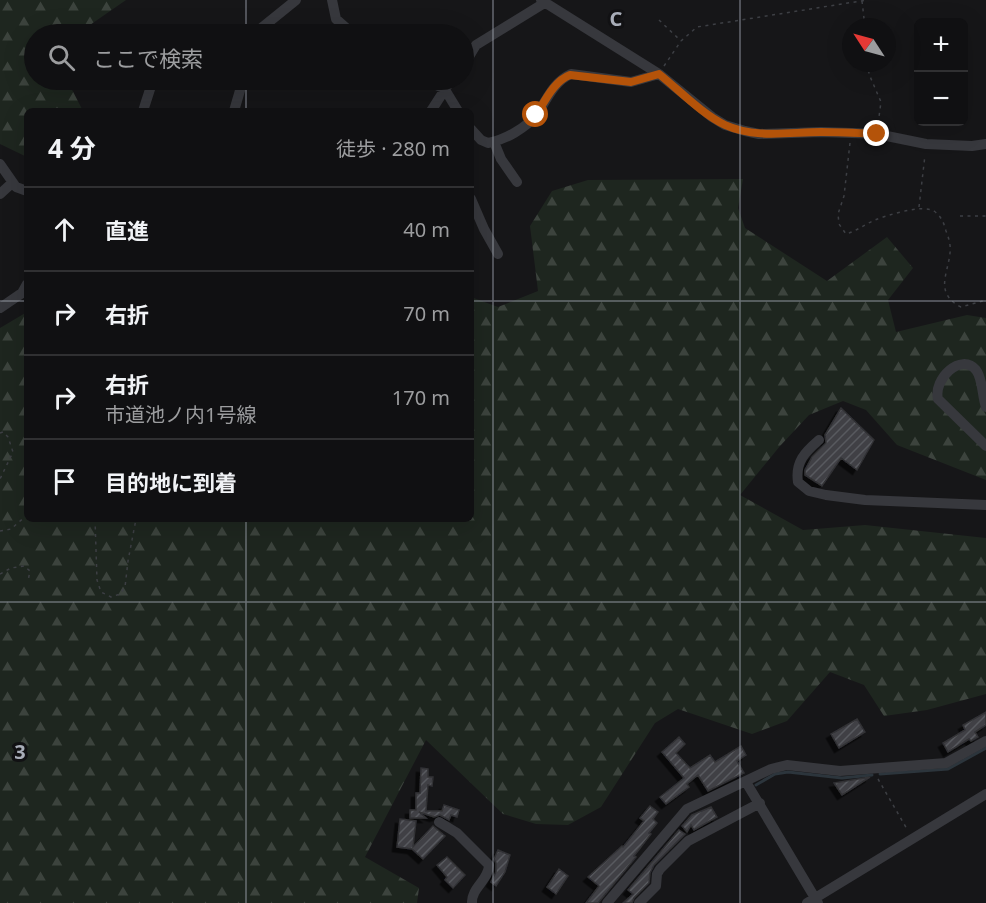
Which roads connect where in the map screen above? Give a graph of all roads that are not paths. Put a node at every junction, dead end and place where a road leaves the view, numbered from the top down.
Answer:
1 (296, 0) edge
2 (332, 0) edge
3 (543, 1) edge
4 (266, 24) edge
5 (342, 24) edge
6 (474, 48) edge
7 (659, 74) junction
8 (149, 90) edge
9 (240, 90) edge
10 (445, 90) edge
11 (450, 90) edge
12 (143, 108) edge
13 (235, 108) edge
14 (436, 108) edge
15 (458, 108) edge
16 (474, 132) edge
17 (494, 142) junction
18 (986, 144) edge
19 (0, 164) edge
20 (517, 182) dead end
21 (12, 183) junction
22 (24, 190) edge
23 (0, 194) edge
24 (474, 206) edge
25 (498, 254) dead end
26 (24, 289) edge
27 (0, 308) edge
28 (986, 407) edge
29 (819, 440) dead end
30 (986, 446) edge
31 (986, 505) edge
32 (986, 741) edge
33 (746, 782) junction
34 (986, 794) edge
35 (760, 803) junction
36 (439, 822) dead end
37 (612, 901) edge
38 (813, 901) edge
39 (472, 903) edge
40 (639, 903) edge

1 - 4 street
2 - 5 street
3 - 6 street
3 - 7 street
7 - 17 street
7 - 18 street
8 - 12 street
9 - 13 street
10 - 14 street
11 - 15 street
16 - 17 street
17 - 20 street
19 - 21 street
21 - 22 street
21 - 23 street
24 - 25 street
26 - 27 street
28 - 30 street
29 - 31 street
32 - 33 street
33 - 35 street
33 - 37 street
34 - 38 street
35 - 38 street
35 - 40 street
36 - 39 street

